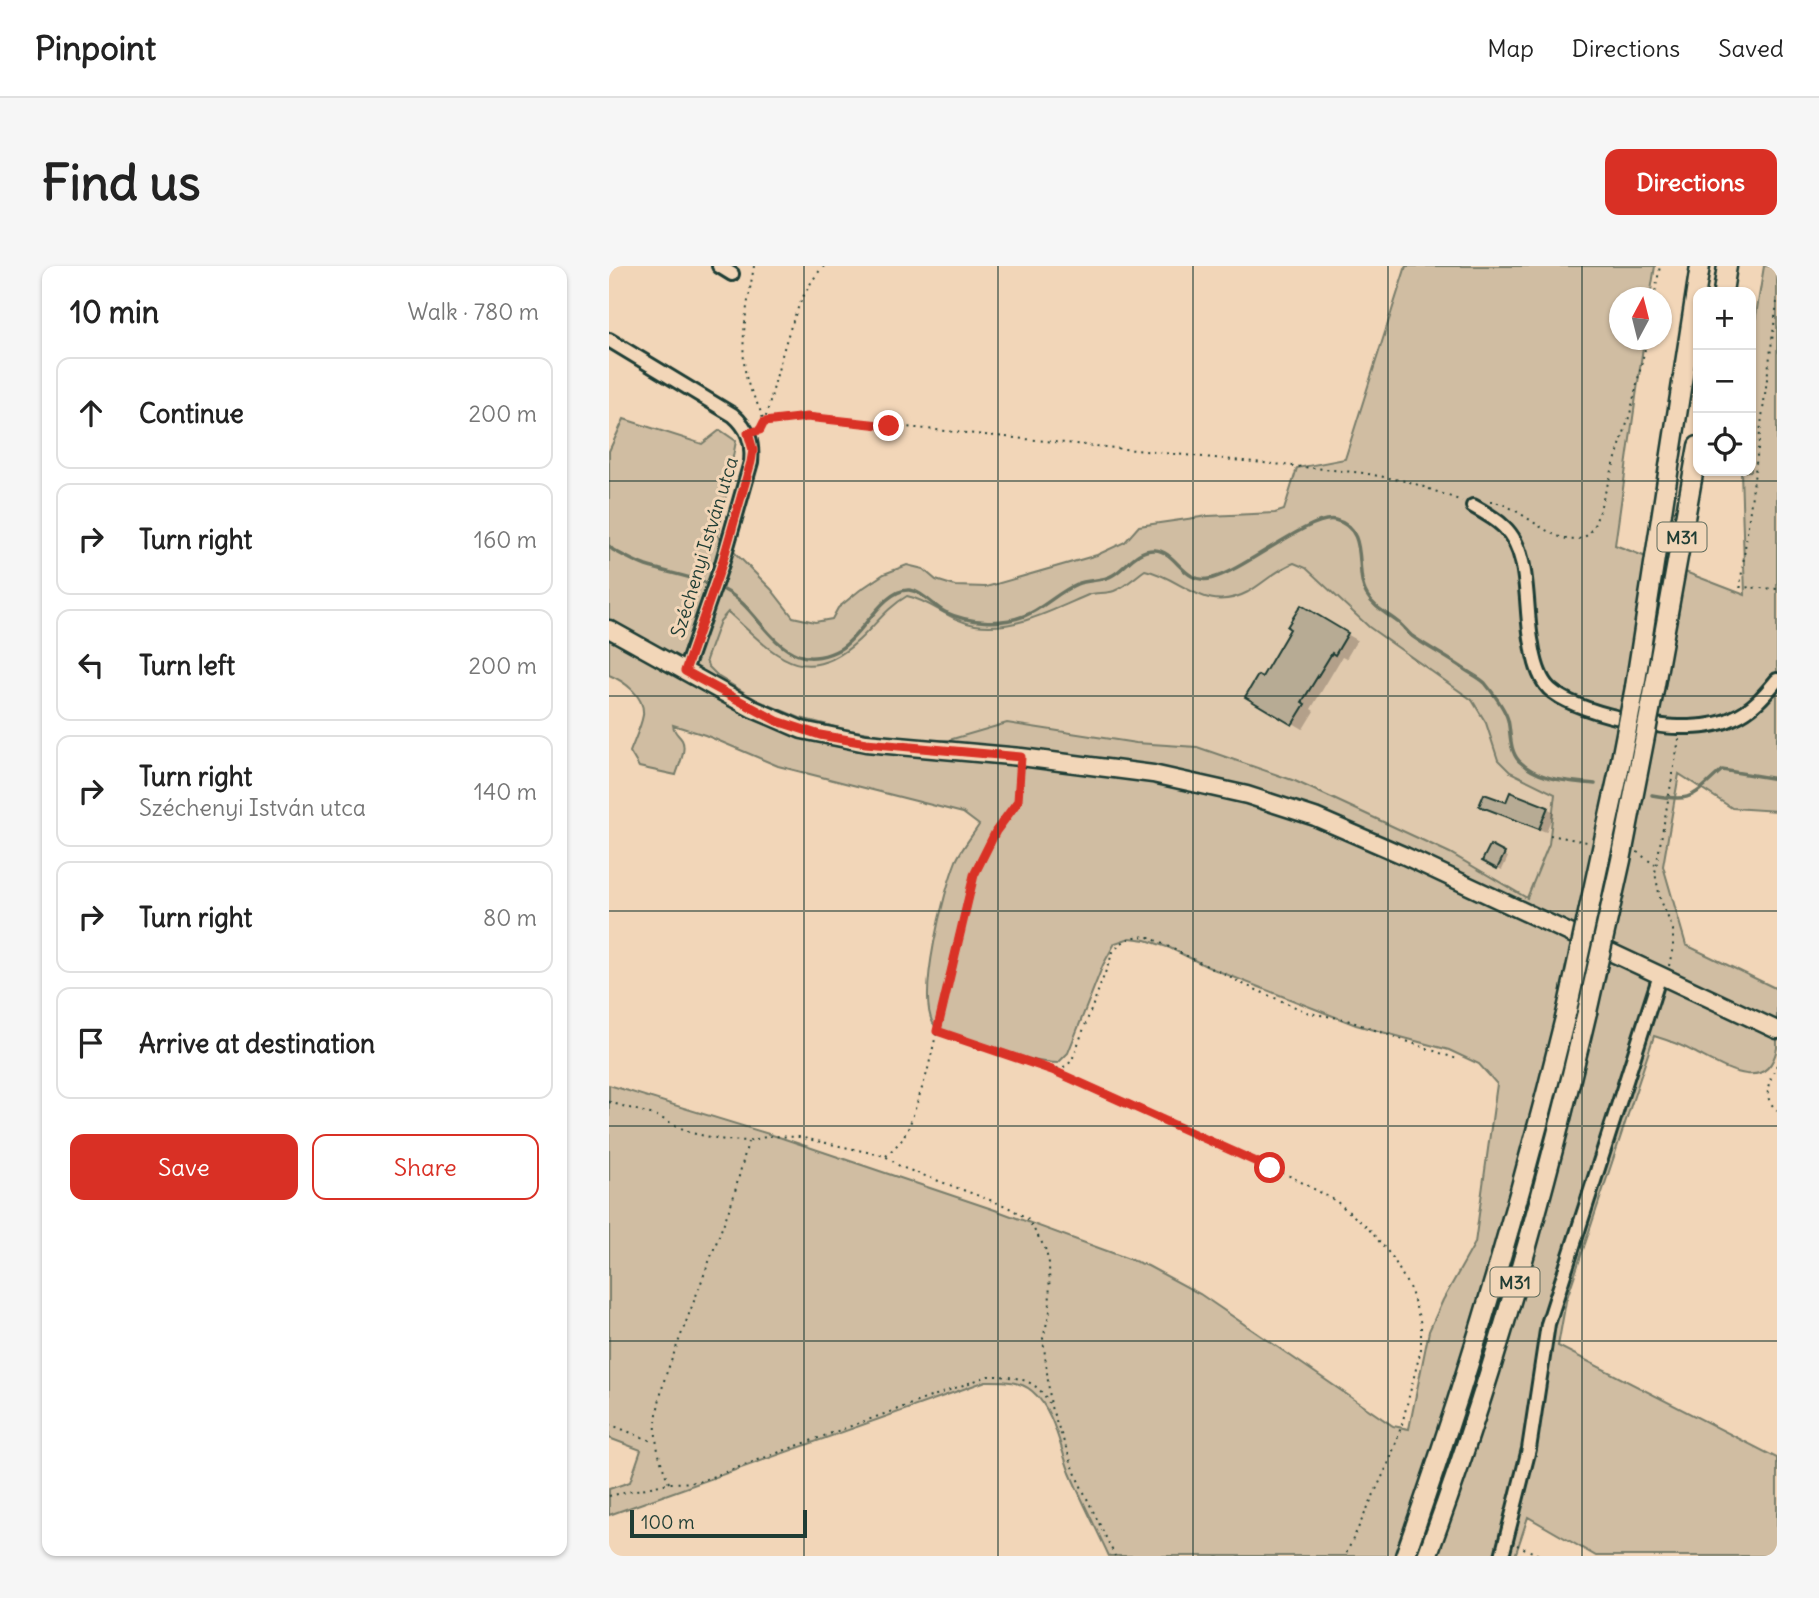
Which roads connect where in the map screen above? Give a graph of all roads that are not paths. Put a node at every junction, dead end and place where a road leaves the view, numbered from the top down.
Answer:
1 (719, 266) edge
2 (1700, 266) edge
3 (1727, 266) edge
4 (732, 274) dead end
5 (1724, 287) edge
6 (609, 340) edge
7 (1693, 474) edge
8 (1473, 506) road end
9 (609, 629) edge
10 (685, 671) junction
11 (1777, 680) edge
12 (1663, 977) junction
13 (1777, 1030) edge
14 (1405, 1556) edge
15 (1427, 1556) edge
16 (1502, 1556) edge

1 - 4 street
2 - 14 highway, M31, bridge
3 - 5 highway
6 - 10 street, Széchenyi István utca
7 - 15 highway, M31, bridge
8 - 11 street
9 - 10 main road
10 - 12 main road
12 - 13 main road
12 - 16 street

